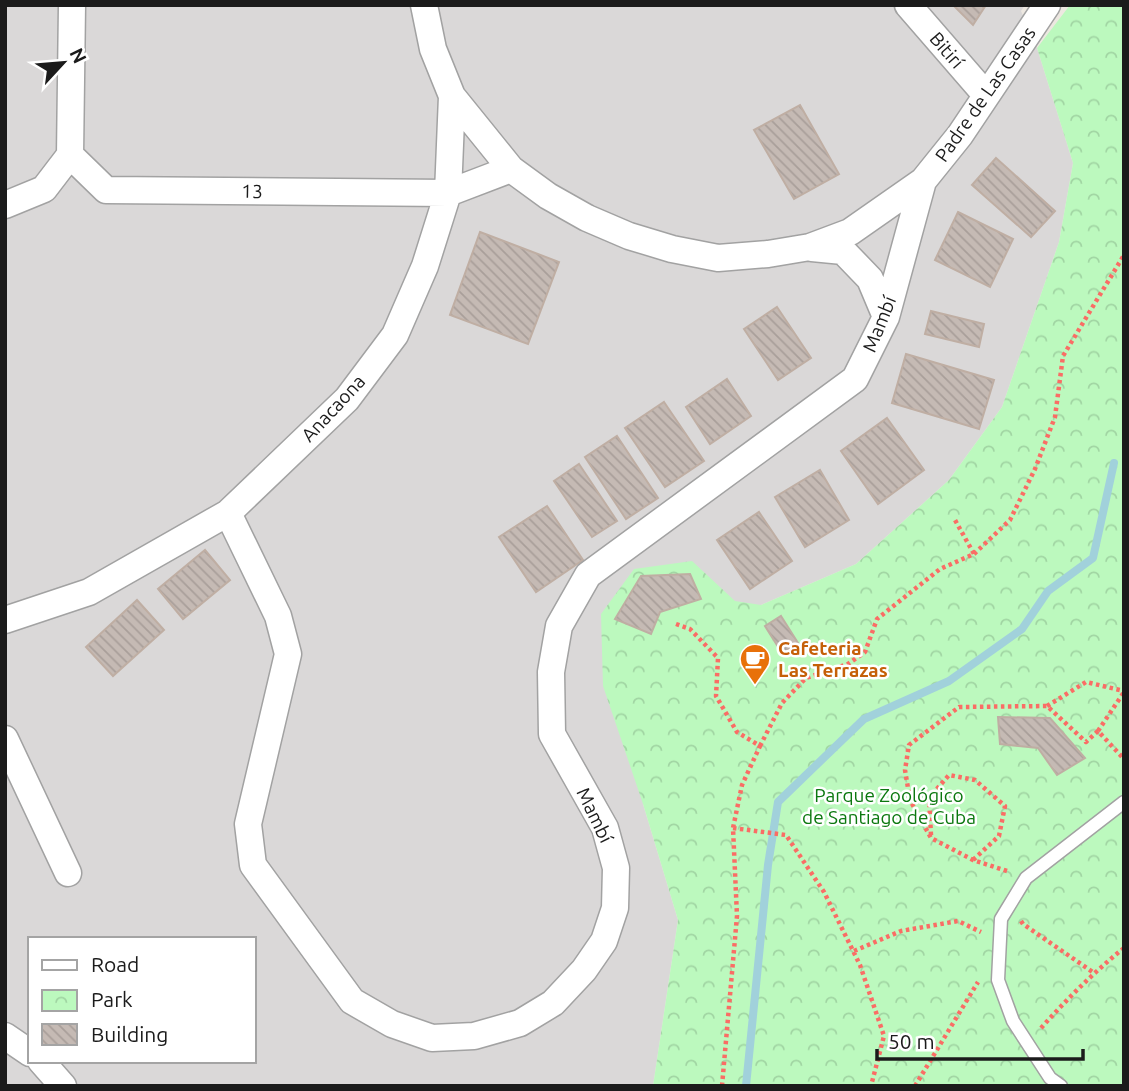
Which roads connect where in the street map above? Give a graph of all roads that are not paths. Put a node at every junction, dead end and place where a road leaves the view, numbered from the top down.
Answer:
1 (72, 5) edge
2 (424, 5) edge
3 (908, 5) edge
4 (1047, 5) edge
5 (986, 94) junction
6 (452, 96) junction
7 (70, 155) junction
8 (511, 169) junction
9 (923, 181) junction
10 (448, 193) junction
11 (5, 205) edge
12 (810, 247) junction
13 (886, 317) junction
14 (228, 513) junction
15 (5, 620) edge
16 (5, 739) edge
17 (1124, 802) edge
18 (68, 873) dead end
19 (5, 1036) edge
20 (28, 1052) edge
21 (43, 1063) edge
22 (64, 1086) edge
23 (1061, 1086) edge

1 - 7 street
2 - 6 street, Anacaona
3 - 5 street, Bitirí
4 - 5 street, Padre de Las Casas
5 - 9 street, Padre de Las Casas
6 - 8 street, Padre de Las Casas
6 - 10 street, Anacaona
7 - 10 street, 13
7 - 11 street
8 - 10 street
8 - 12 street, Padre de Las Casas
9 - 12 street, Padre de Las Casas
9 - 13 street, Mambí
10 - 14 street, Anacaona
12 - 13 street
13 - 14 street, Mambí
14 - 15 street, Anacaona
16 - 18 street
17 - 23 lane
19 - 20 street
21 - 22 street

